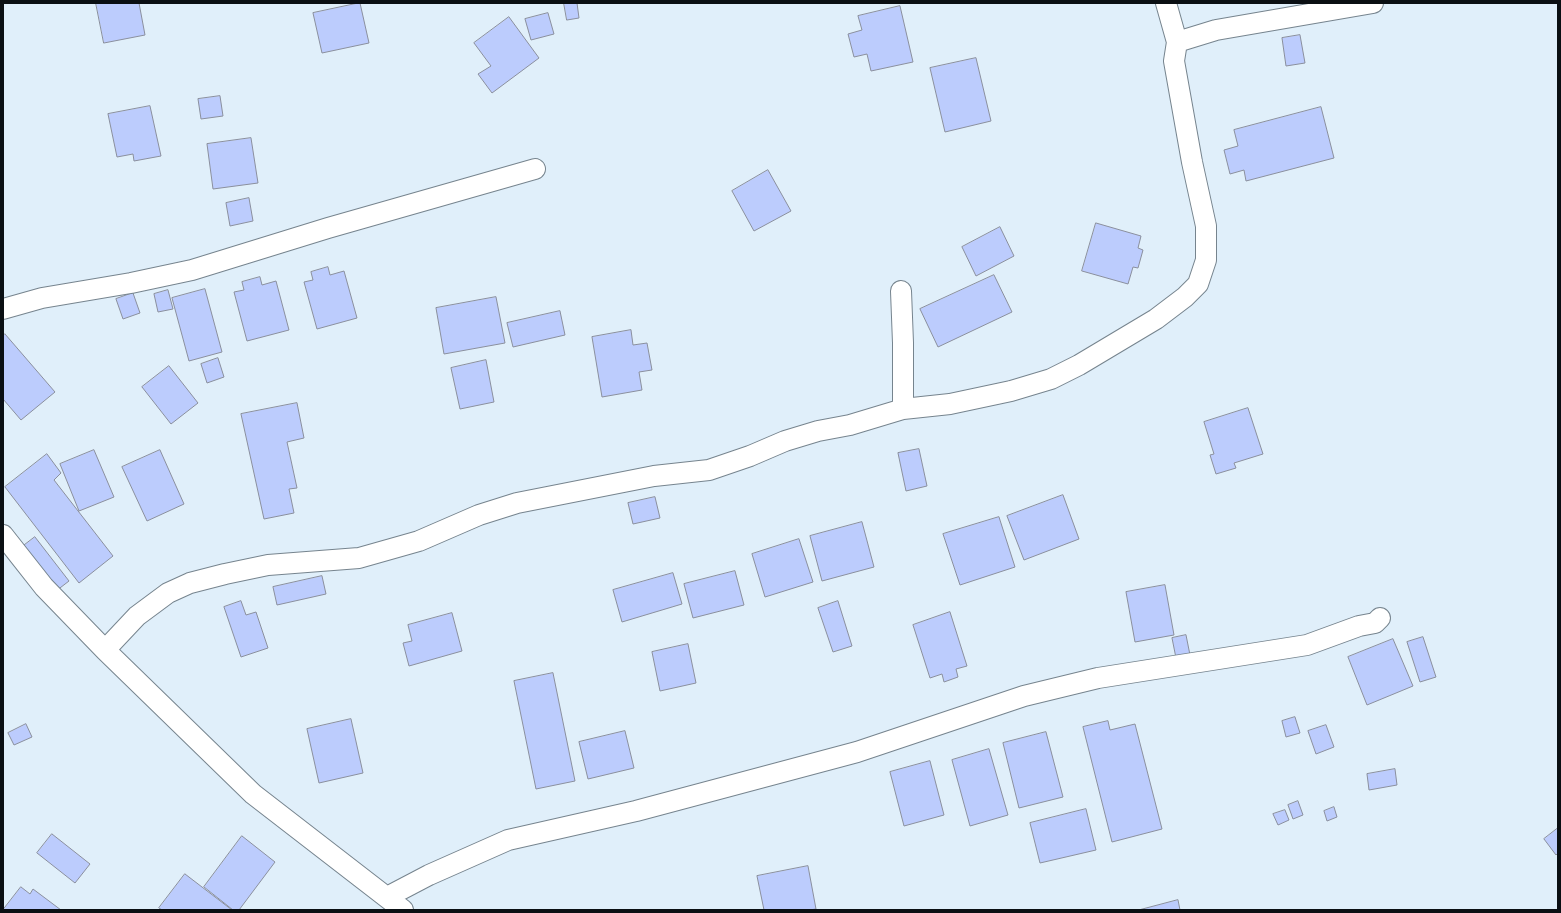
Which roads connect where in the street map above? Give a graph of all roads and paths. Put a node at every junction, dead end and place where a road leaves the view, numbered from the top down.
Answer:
1 (1166, 3) edge
2 (1372, 3) edge
3 (1177, 42) junction
4 (534, 169) dead end
5 (901, 291) dead end
6 (3, 310) edge
7 (902, 409) junction
8 (3, 535) edge
9 (1380, 618) dead end
10 (105, 650) junction
11 (387, 897) junction
12 (403, 910) edge

1 - 3 street
2 - 3 street
3 - 7 street
4 - 6 street
5 - 7 street
7 - 10 street
8 - 10 street
9 - 11 street
10 - 11 street
11 - 12 street

